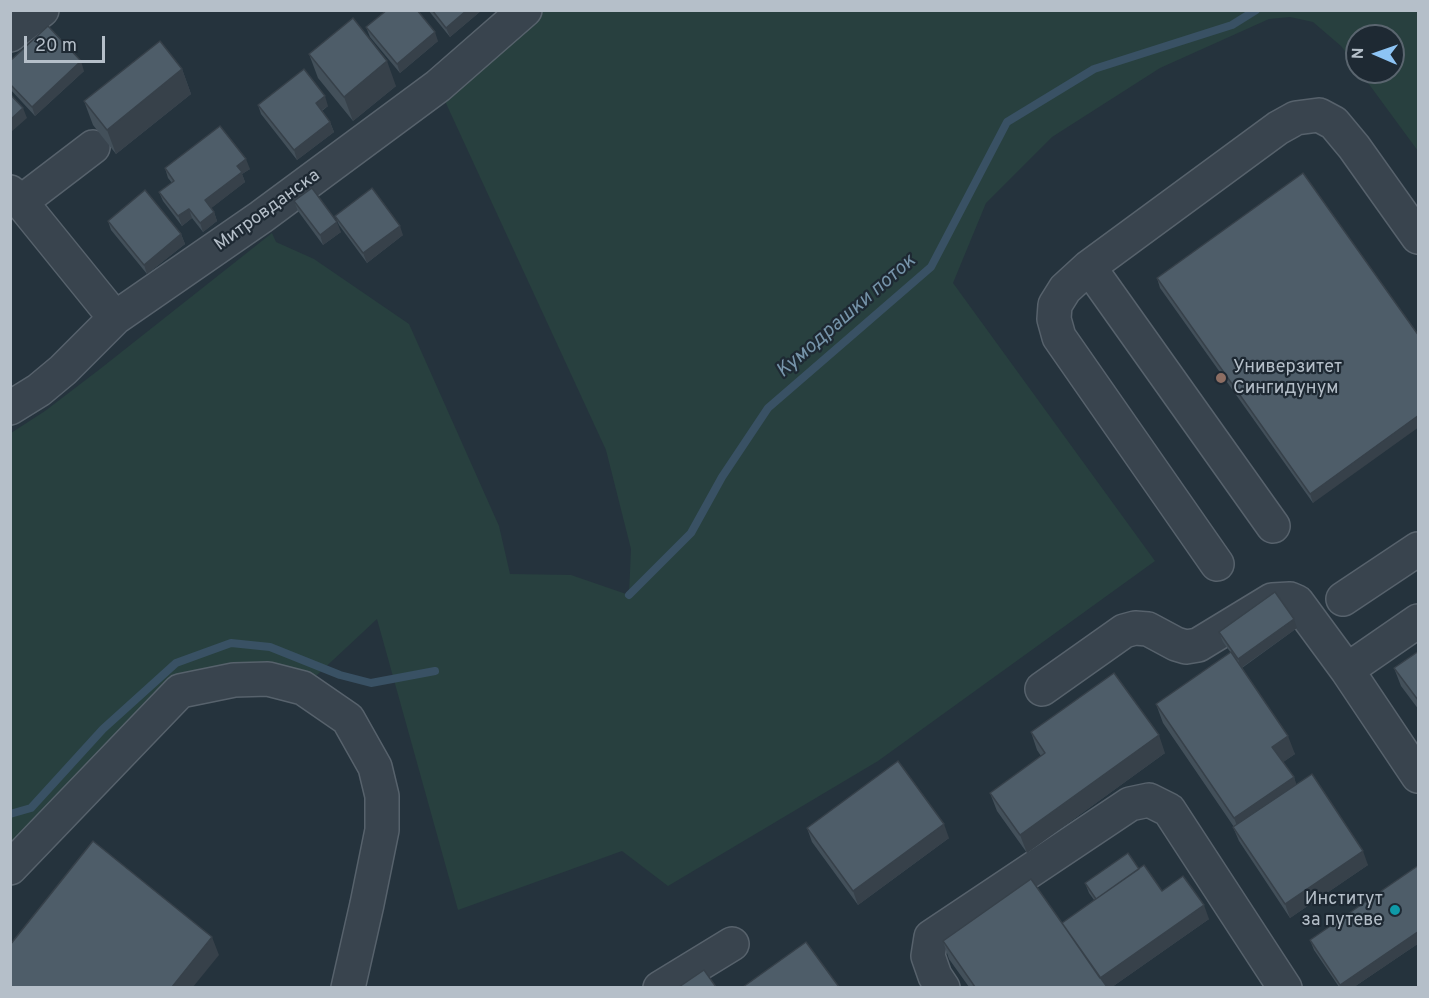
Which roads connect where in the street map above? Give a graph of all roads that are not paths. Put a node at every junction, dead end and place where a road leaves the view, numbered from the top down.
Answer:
1 (42, 10) edge
2 (525, 10) edge
3 (10, 35) edge
4 (93, 147) edge
5 (16, 197) edge
6 (1419, 237) edge
7 (1089, 267) junction
8 (115, 318) junction
9 (10, 408) edge
10 (1273, 526) dead end
11 (1419, 549) edge
12 (1217, 564) dead end
13 (1343, 599) dead end
14 (1419, 621) edge
15 (1347, 670) junction
16 (1042, 688) dead end
17 (1419, 776) edge
18 (10, 868) edge
19 (732, 944) dead end
20 (348, 987) edge
21 (660, 987) edge
22 (943, 987) edge
23 (1285, 987) edge

1 - 3 street
2 - 8 street, Митровданска
4 - 5 street
5 - 8 street
6 - 7 street
7 - 10 street
7 - 12 street
8 - 9 street, Митровданска
11 - 13 street
14 - 15 street
15 - 16 street
15 - 17 street
18 - 20 street
19 - 21 street
22 - 23 street

